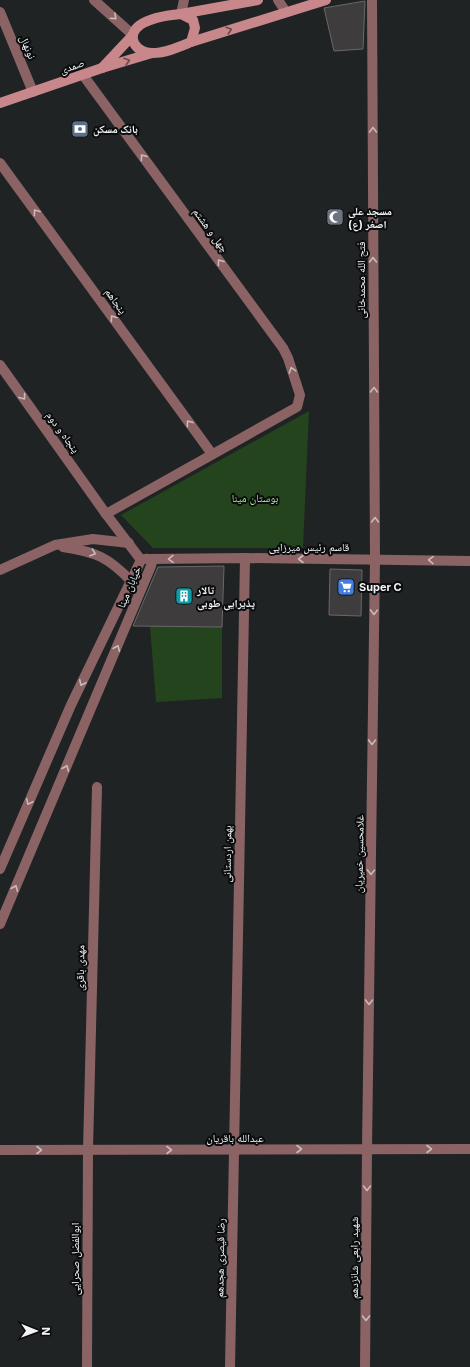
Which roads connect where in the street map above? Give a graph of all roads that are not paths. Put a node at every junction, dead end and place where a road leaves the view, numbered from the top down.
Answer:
1 (94, 0) edge
2 (184, 0) edge
3 (258, 0) edge
4 (278, 0) edge
5 (326, 0) edge
6 (372, 0) edge
7 (0, 12) edge
8 (286, 12) junction
9 (181, 14) junction
10 (133, 35) junction
11 (191, 42) junction
12 (152, 53) junction
13 (102, 68) junction
14 (83, 75) junction
15 (33, 92) junction
16 (0, 103) edge
17 (0, 162) edge
18 (0, 365) edge
19 (212, 454) junction
20 (106, 514) junction
21 (129, 543) junction
22 (55, 545) junction
23 (244, 558) junction
24 (145, 559) junction
25 (375, 559) junction
26 (470, 561) edge
27 (1, 566) edge
28 (131, 581) junction
29 (97, 787) dead end
30 (0, 869) edge
31 (0, 924) edge
32 (367, 1149) junction
33 (470, 1149) edge
34 (0, 1150) edge
35 (88, 1150) junction
36 (233, 1150) junction
37 (87, 1367) edge
38 (230, 1367) edge
39 (365, 1367) edge

1 -> 10 street
2 - 9 street
3 - 9 main road
4 - 8 street
5 - 8 main road
25 -> 6 street, فتح الله محمدخانی
7 - 15 street, نونهال
11 -> 8 main road
9 - 10 main road
9 - 11 main road
10 - 12 main road
10 - 13 main road
11 - 12 main road, صمدی
13 -> 12 main road, صمدی
13 - 14 main road, صمدی
14 - 15 main road, صمدی
19 -> 14 street, چهل و هشتم
15 - 16 main road, صمدی
19 -> 17 street, پنجاهم
18 -> 20 street, پنجاه و دوم
19 - 20 street
20 - 21 street, پنجاه و دوم
21 - 22 street
21 - 24 street, پنجاه و دوم
22 - 27 street
22 -> 28 street
23 -> 24 street, قاسم رئیس میرزایی
25 -> 23 street, قاسم رئیس میرزایی
23 - 36 street, بهمن اردستانی
24 - 28 street, خیابان مینا
31 -> 24 street, خیابان مینا
26 -> 25 street, قاسم رئیس میرزایی
25 -> 32 street, غلامحسین خمیریان
28 -> 30 street, خیابان مینا
29 - 35 street, مهدی باقری
32 -> 33 street, عبدالله باقریان
36 -> 32 street, عبدالله باقریان
32 -> 39 street, شهید رابعی شانزدهم
34 -> 35 street, عبدالله باقریان
35 -> 36 street, عبدالله باقریان
35 - 37 street, ابوالفضل صحرایی
36 - 38 street, رضا قیصری هجدهم

